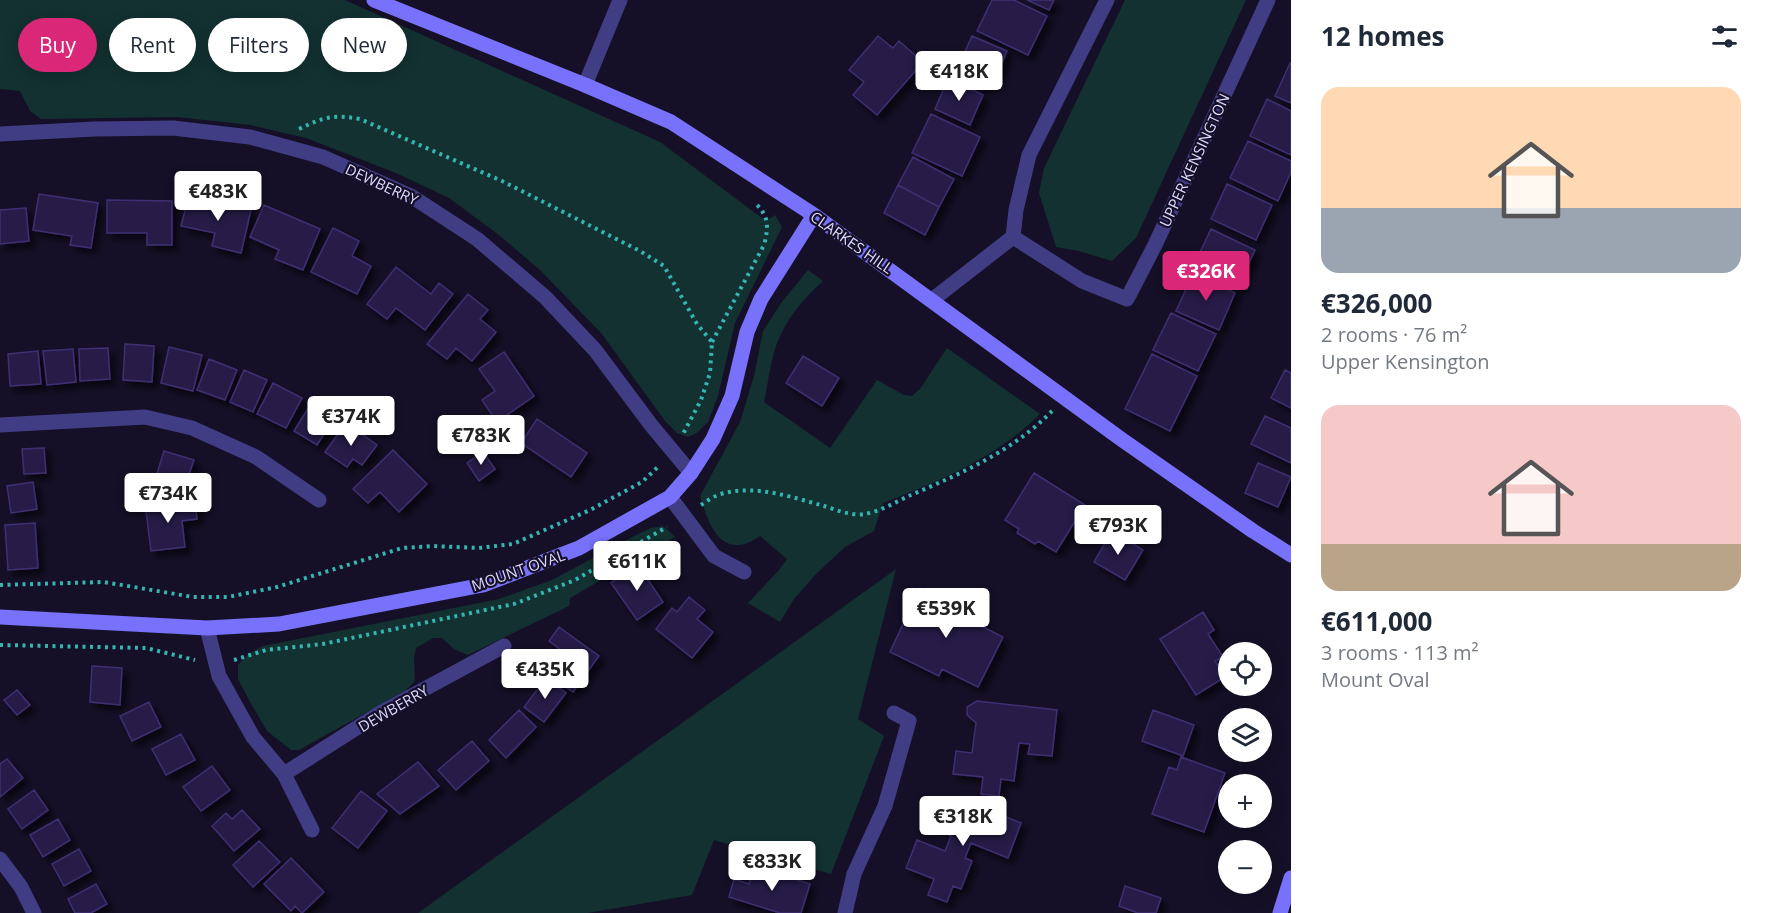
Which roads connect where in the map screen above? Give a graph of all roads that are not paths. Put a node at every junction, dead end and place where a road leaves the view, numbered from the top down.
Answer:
1 (374, 0) edge
2 (620, 0) edge
3 (1107, 0) edge
4 (1268, 0) edge
5 (585, 85) junction
6 (0, 134) edge
7 (814, 215) junction
8 (1012, 237) junction
9 (932, 300) junction
10 (0, 425) edge
11 (691, 473) junction
12 (670, 497) junction
13 (320, 500) dead end
14 (1291, 555) edge
15 (744, 572) dead end
16 (0, 617) edge
17 (207, 628) junction
18 (504, 646) dead end
19 (894, 713) dead end
20 (284, 774) junction
21 (312, 830) dead end
22 (0, 859) edge
23 (1291, 878) edge
24 (34, 913) edge
25 (845, 913) edge
26 (1280, 913) edge

1 - 5 street, CLARKES HILL
2 - 5 street
3 - 8 street
4 - 8 street, UPPER KENSINGTON
5 - 7 street, CLARKES HILL
6 - 11 street, DEWBERRY
7 - 9 street, CLARKES HILL
7 - 11 street, MOUNT OVAL
8 - 9 street
9 - 14 street, CLARKES HILL
10 - 13 street
11 - 12 street, MOUNT OVAL
12 - 15 street
12 - 17 street, MOUNT OVAL
16 - 17 street, MOUNT OVAL
17 - 20 street
18 - 20 street, DEWBERRY
19 - 25 street
20 - 21 street
22 - 24 street
23 - 26 street

